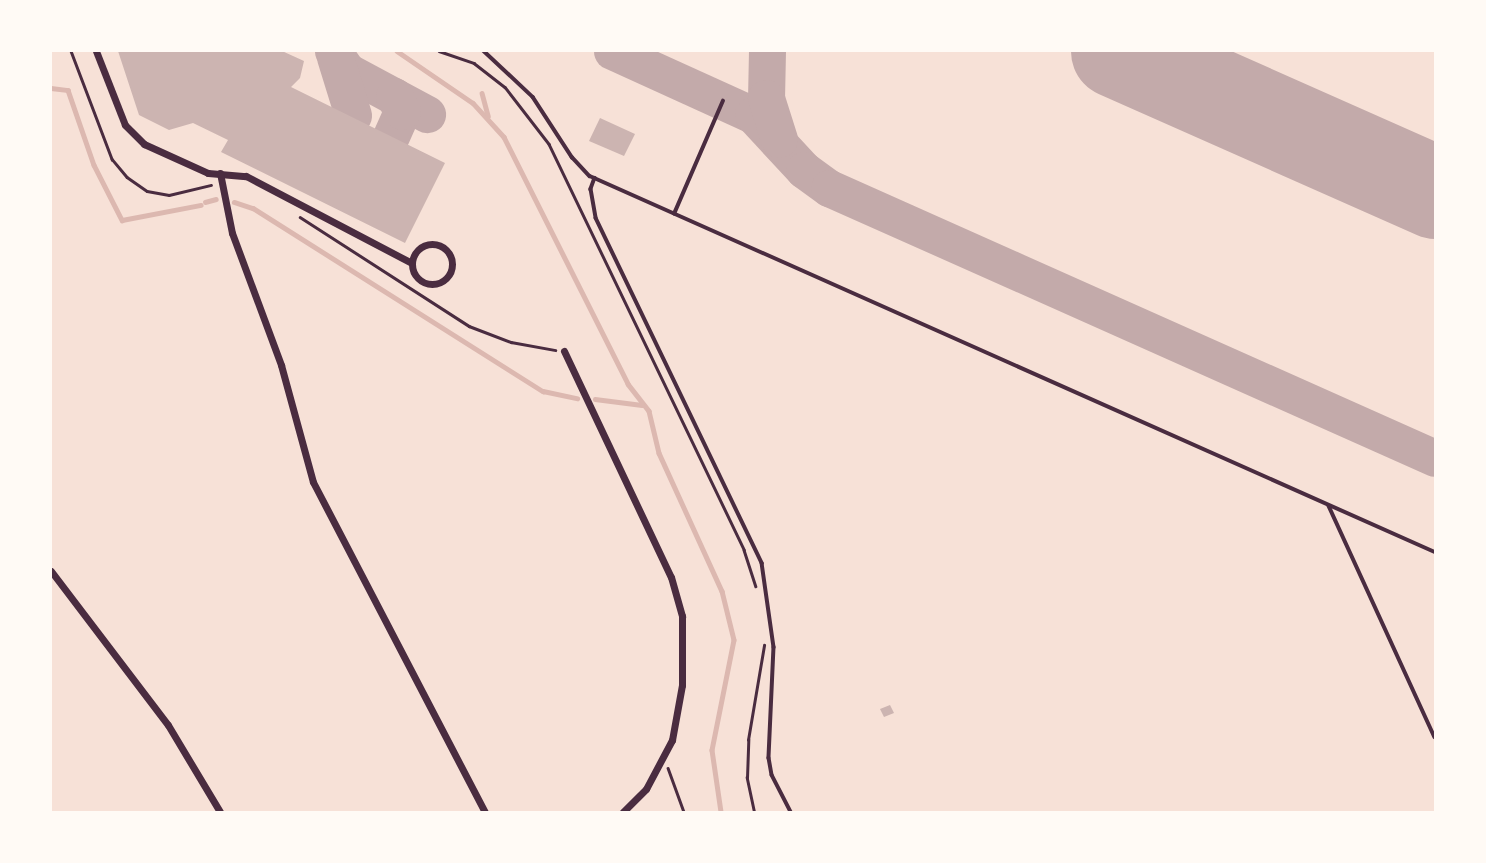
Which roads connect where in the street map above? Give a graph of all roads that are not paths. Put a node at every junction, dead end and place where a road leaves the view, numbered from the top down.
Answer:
1 (96, 51) edge
2 (484, 51) edge
3 (723, 101) dead end
4 (220, 173) junction
5 (594, 178) junction
6 (674, 214) junction
7 (412, 262) junction
8 (564, 351) road end
9 (1329, 505) junction
10 (1435, 552) edge
11 (51, 571) edge
12 (1435, 737) edge
13 (220, 812) edge
14 (485, 812) edge
15 (624, 812) edge
16 (791, 812) edge

1 - 4 street
2 - 5 lane
3 - 6 lane
4 - 7 street
4 - 14 street
5 - 6 lane
5 - 16 lane
6 - 9 lane
7 - 7 street
8 - 15 street
9 - 10 lane
9 - 12 lane
11 - 13 street

